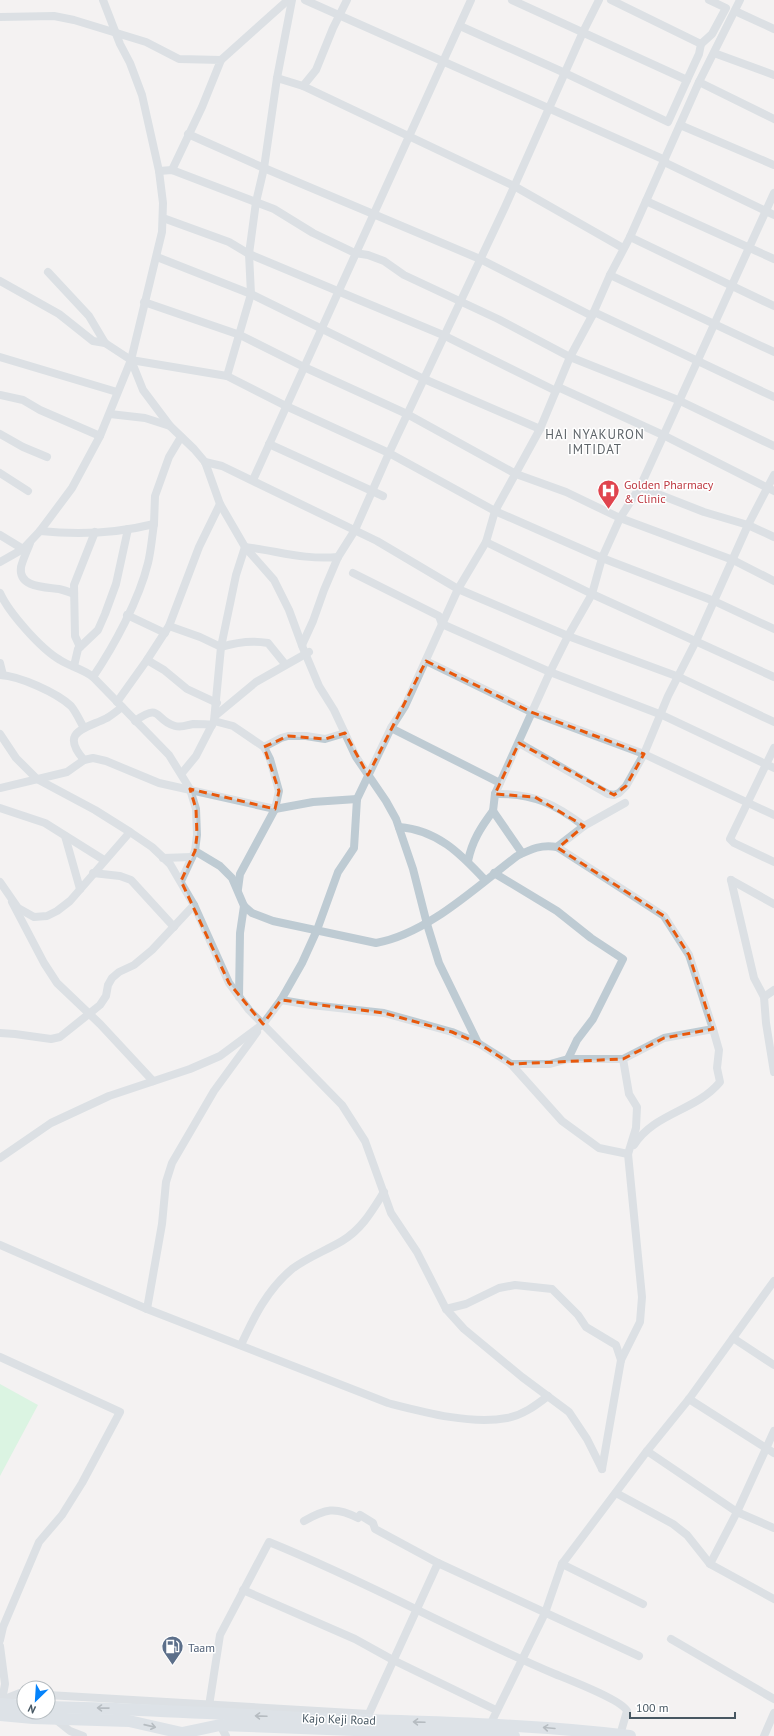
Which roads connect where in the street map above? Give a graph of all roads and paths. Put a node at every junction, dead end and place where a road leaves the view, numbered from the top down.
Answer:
1 (288, 0) edge
2 (292, 0) edge
3 (305, 0) edge
4 (347, 0) edge
5 (471, 0) edge
6 (512, 0) edge
7 (599, 0) edge
8 (612, 0) edge
9 (709, 0) edge
10 (740, 0) edge
11 (104, 1) edge
12 (727, 4) edge
13 (735, 11) junction
14 (339, 15) junction
15 (0, 16) edge
16 (460, 26) junction
17 (774, 29) edge
18 (583, 32) junction
19 (118, 34) junction
20 (701, 44) junction
21 (714, 52) junction
22 (221, 60) junction
23 (445, 62) junction
24 (565, 73) junction
25 (774, 75) edge
26 (277, 78) junction
27 (687, 80) junction
28 (699, 82) junction
29 (303, 86) junction
30 (550, 107) junction
31 (774, 119) edge
32 (680, 125) junction
33 (188, 134) junction
34 (410, 135) junction
35 (664, 161) junction
36 (774, 165) edge
37 (264, 168) junction
38 (172, 170) junction
39 (159, 171) junction
40 (514, 186) junction
41 (774, 193) edge
42 (646, 201) junction
43 (256, 202) junction
44 (766, 211) junction
45 (374, 214) junction
46 (774, 215) edge
47 (163, 218) junction
48 (630, 237) junction
49 (750, 247) junction
50 (623, 248) junction
51 (355, 253) junction
52 (249, 254) junction
53 (157, 257) junction
54 (480, 259) junction
55 (774, 259) edge
56 (48, 272) dead end
57 (610, 275) junction
58 (0, 281) edge
59 (732, 287) junction
60 (338, 290) junction
61 (251, 294) junction
62 (460, 301) junction
63 (144, 302) junction
64 (774, 306) edge
65 (593, 314) junction
66 (713, 323) junction
67 (321, 329) junction
68 (240, 335) junction
69 (444, 335) junction
70 (105, 343) junction
71 (774, 352) edge
72 (0, 357) edge
73 (570, 357) junction
74 (131, 360) junction
75 (698, 360) junction
76 (304, 367) junction
77 (227, 376) junction
78 (424, 379) junction
79 (557, 389) junction
80 (117, 392) junction
81 (0, 395) edge
82 (774, 397) edge
83 (678, 400) junction
84 (286, 406) junction
85 (110, 414) junction
86 (407, 414) junction
87 (170, 426) junction
88 (540, 430) junction
89 (0, 434) edge
90 (663, 435) junction
91 (100, 436) junction
92 (181, 437) junction
93 (269, 444) junction
94 (774, 446) edge
95 (389, 453) junction
96 (47, 457) dead end
97 (205, 462) junction
98 (0, 473) edge
99 (516, 474) junction
100 (774, 475) edge
101 (253, 480) junction
102 (640, 487) junction
103 (771, 489) edge
104 (28, 491) dead end
105 (373, 491) junction
106 (383, 496) dead end
107 (220, 504) junction
108 (495, 511) junction
109 (620, 518) junction
110 (154, 524) junction
111 (748, 525) junction
112 (128, 529) junction
113 (355, 530) junction
114 (40, 531) junction
115 (95, 532) junction
116 (0, 536) edge
117 (774, 537) edge
118 (31, 540) junction
119 (486, 542) junction
120 (245, 547) junction
121 (23, 549) junction
122 (338, 557) junction
123 (602, 558) junction
124 (733, 560) junction
125 (0, 562) edge
126 (353, 573) dead end
127 (774, 580) edge
128 (458, 589) junction
129 (0, 593) edge
130 (74, 594) junction
131 (592, 594) junction
132 (714, 601) junction
133 (127, 615) junction
134 (442, 624) junction
135 (167, 629) junction
136 (774, 629) edge
137 (568, 636) junction
138 (696, 641) junction
139 (302, 645) junction
140 (80, 646) junction
141 (222, 647) junction
142 (309, 652) dead end
143 (148, 660) junction
144 (426, 660) junction
145 (0, 663) edge
146 (285, 664) junction
147 (74, 666) junction
148 (550, 672) junction
149 (1, 675) edge
150 (679, 677) junction
151 (774, 677) edge
152 (93, 678) junction
153 (217, 702) junction
154 (120, 704) junction
155 (531, 712) junction
156 (662, 715) junction
157 (136, 721) junction
158 (214, 721) junction
159 (774, 722) edge
160 (84, 728) junction
161 (391, 728) junction
162 (346, 733) junction
163 (0, 734) edge
164 (520, 743) junction
165 (264, 747) junction
166 (774, 748) edge
167 (644, 754) junction
168 (84, 760) junction
169 (770, 767) edge
170 (182, 773) junction
171 (368, 775) junction
172 (36, 779) junction
173 (500, 783) junction
174 (0, 788) edge
175 (190, 789) junction
176 (495, 794) junction
177 (357, 799) junction
178 (625, 803) dead end
179 (748, 803) junction
180 (0, 808) edge
181 (275, 809) junction
182 (493, 811) junction
183 (774, 814) edge
184 (584, 826) junction
185 (399, 827) junction
186 (130, 832) junction
187 (65, 836) junction
188 (557, 847) junction
189 (522, 853) junction
190 (194, 854) junction
191 (164, 858) junction
192 (104, 860) junction
193 (468, 861) junction
194 (774, 862) edge
195 (93, 873) junction
196 (494, 874) junction
197 (485, 880) junction
198 (181, 881) junction
199 (0, 882) edge
200 (80, 889) junction
201 (238, 889) junction
202 (12, 902) junction
203 (774, 904) edge
204 (194, 905) junction
205 (244, 906) junction
206 (427, 924) junction
207 (174, 927) junction
208 (317, 930) junction
209 (774, 990) edge
210 (764, 997) junction
211 (240, 998) junction
212 (281, 1000) junction
213 (89, 1014) junction
214 (263, 1024) junction
215 (713, 1029) junction
216 (0, 1033) edge
217 (478, 1043) junction
218 (623, 1059) junction
219 (568, 1060) junction
220 (511, 1064) junction
221 (774, 1072) edge
222 (153, 1081) junction
223 (628, 1154) junction
224 (0, 1158) edge
225 (384, 1192) junction
226 (0, 1245) edge
227 (774, 1281) edge
228 (147, 1309) junction
229 (446, 1309) junction
230 (733, 1338) junction
231 (241, 1345) junction
232 (0, 1357) edge
233 (621, 1360) junction
234 (774, 1365) edge
235 (548, 1396) junction
236 (689, 1399) junction
237 (774, 1431) edge
238 (765, 1448) junction
239 (647, 1452) junction
240 (774, 1453) edge
241 (616, 1493) junction
242 (737, 1512) junction
243 (304, 1521) dead end
244 (774, 1528) edge
245 (438, 1563) junction
246 (562, 1564) junction
247 (710, 1564) junction
248 (243, 1590) junction
249 (774, 1599) edge
250 (643, 1604) dead end
251 (415, 1609) junction
252 (545, 1613) junction
253 (671, 1639) dead end
254 (0, 1640) edge
255 (0, 1646) edge
256 (639, 1656) dead end
257 (393, 1660) junction
258 (521, 1660) junction
259 (16, 1695) edge
260 (56, 1696) edge
261 (774, 1699) edge
262 (0, 1704) edge
263 (16, 1705) edge
264 (209, 1706) junction
265 (56, 1707) edge
266 (496, 1710) junction
267 (774, 1713) edge
268 (0, 1715) edge
269 (16, 1716) edge
270 (56, 1719) edge
271 (56, 1720) edge
272 (220, 1725) junction
273 (362, 1725) edge
274 (490, 1725) junction
275 (335, 1732) edge
276 (181, 1735) edge
277 (459, 1735) edge
278 (476, 1735) edge
279 (625, 1735) edge
280 (83, 1736) edge
281 (226, 1736) edge
282 (514, 1736) edge
283 (764, 1736) edge

1 - 22 street
2 - 26 street
3 - 14 street
4 - 14 street
5 - 16 street
6 - 18 street
7 - 18 street
8 - 20 street
9 - 12 street
10 - 13 street
11 - 19 street
12 - 20 street
13 - 17 street
13 - 21 street
14 - 23 street
14 - 29 street
15 - 19 street
16 - 23 street
16 - 24 street
18 - 24 street
18 - 27 street
19 - 22 street
19 - 39 street
20 - 27 street
21 - 25 street
21 - 28 street
22 - 33 street
23 - 30 street
23 - 34 street
24 - 27 street
24 - 30 street
26 - 29 street
26 - 37 street
28 - 31 street
28 - 32 street
29 - 34 street
30 - 35 street
30 - 40 street
32 - 35 street
32 - 36 street
33 - 37 street
33 - 38 street
34 - 40 street
34 - 45 street
35 - 42 street
35 - 44 street
37 - 43 street
37 - 45 street
38 - 39 street
38 - 43 street
39 - 47 street
40 - 50 street
40 - 54 street
41 - 44 street
42 - 48 street
42 - 49 street
43 - 51 street
43 - 52 street
44 - 46 street
44 - 49 street
45 - 51 street
45 - 54 street
47 - 52 street
47 - 53 street
48 - 50 street
48 - 59 street
49 - 55 street
49 - 59 street
50 - 57 street
51 - 60 street
51 - 62 street
52 - 60 street
52 - 61 street
53 - 61 street
53 - 63 street
54 - 62 street
54 - 65 street
56 - 70 street
57 - 65 street
57 - 66 street
58 - 70 street
59 - 64 street
59 - 66 street
60 - 67 street
60 - 69 street
61 - 67 street
61 - 68 street
62 - 69 street
62 - 73 street
63 - 68 street
63 - 74 street
65 - 73 street
65 - 75 street
66 - 71 street
66 - 75 street
67 - 76 street
67 - 78 street
68 - 76 street
68 - 77 street
69 - 78 street
69 - 79 street
70 - 74 street
72 - 80 street
73 - 79 street
73 - 83 street
74 - 77 street
74 - 80 street
74 - 87 street
75 - 82 street
75 - 83 street
76 - 84 street
76 - 86 street
77 - 84 street
78 - 86 street
78 - 88 street
79 - 88 street
79 - 90 street
80 - 85 street
81 - 91 street
83 - 90 street
83 - 94 street
84 - 93 street
84 - 95 street
85 - 87 street
85 - 91 street
86 - 95 street
86 - 99 street
87 - 92 street
88 - 99 street
89 - 96 street
90 - 102 street
90 - 103 street
91 - 114 street
92 - 97 street
92 - 110 street
93 - 101 street
93 - 105 street
95 - 105 street
95 - 108 street
97 - 101 street
97 - 107 street
98 - 104 street
99 - 108 street
99 - 109 street
100 - 103 street
101 - 113 street
102 - 109 street
102 - 111 street
103 - 111 street
105 - 106 street
105 - 113 street
107 - 120 street
107 - 135 street
108 - 119 street
108 - 123 street
109 - 123 street
109 - 124 street
110 - 112 street
110 - 133 street
111 - 117 street
111 - 124 street
112 - 115 street
112 - 140 street
113 - 122 street
113 - 128 street
114 - 115 street
114 - 118 street
115 - 130 street
116 - 121 street
118 - 121 street
118 - 130 street
119 - 128 street
119 - 131 street
120 - 122 street
120 - 139 street
120 - 141 street
121 - 125 street
122 - 139 street
123 - 131 street
123 - 132 street
124 - 127 street
124 - 132 street
126 - 134 street
128 - 134 street
128 - 137 street
129 - 147 street
130 - 140 street
131 - 137 street
131 - 138 street
132 - 136 street
132 - 138 street
133 - 135 street
133 - 152 street
134 - 144 street
134 - 148 street
135 - 141 street
135 - 143 street
137 - 148 street
137 - 150 street
138 - 150 street
138 - 151 street
139 - 162 street
140 - 147 street
141 - 146 street
141 - 153 street
142 - 146 street
143 - 153 street
143 - 154 street
144 - 155 street
144 - 161 street
145 - 149 street
146 - 158 street
147 - 152 street
148 - 155 street
148 - 156 street
149 - 160 street
150 - 156 street
150 - 159 street
152 - 154 street
153 - 158 street
154 - 157 street
154 - 160 street
155 - 164 street
155 - 167 street
156 - 167 street
156 - 169 street
157 - 158 street
157 - 170 street
158 - 165 street
158 - 170 street
160 - 168 street
161 - 171 street
161 - 173 street
162 - 165 street
162 - 171 street
163 - 172 street
164 - 167 street
164 - 173 street
165 - 181 street
166 - 169 street
167 - 179 street
168 - 172 street
168 - 175 street
169 - 179 street
170 - 175 street
171 - 177 street
171 - 185 street
172 - 174 street
172 - 186 street
173 - 176 street
175 - 181 street
175 - 190 street
176 - 182 street
176 - 184 street
177 - 181 street
177 - 208 street
178 - 184 street
179 - 183 street
179 - 194 street
180 - 187 street
181 - 201 street
182 - 189 street
182 - 193 street
184 - 188 street
185 - 193 street
185 - 206 street
186 - 191 street
186 - 192 street
187 - 192 street
187 - 200 street
188 - 189 street
188 - 215 street
189 - 196 street
190 - 191 street
190 - 198 street
190 - 201 street
191 - 198 street
192 - 195 street
193 - 197 street
195 - 200 street
195 - 207 street
196 - 197 street
196 - 219 street
197 - 206 street
198 - 204 street
199 - 202 street
200 - 202 street
201 - 205 street
202 - 213 street
203 - 210 street
204 - 207 street
204 - 211 street
205 - 208 street
205 - 211 street
206 - 208 street
206 - 217 street
207 - 213 street
208 - 212 street
209 - 210 street
210 - 221 street
211 - 214 street
212 - 214 street
212 - 217 street
213 - 216 street
213 - 222 street
214 - 222 street
214 - 225 street
214 - 228 street
215 - 218 street
215 - 223 street
217 - 220 street
218 - 219 street
218 - 223 street
219 - 220 street
220 - 223 street
222 - 224 street
223 - 233 street
225 - 229 street
225 - 231 street
226 - 228 street
227 - 230 street
228 - 231 street
229 - 233 street
229 - 235 street
230 - 234 street
230 - 236 street
231 - 235 street
232 - 254 street
233 - 235 street
236 - 238 street
236 - 239 street
237 - 238 street
238 - 240 street
238 - 242 street
239 - 241 street
239 - 242 street
241 - 246 street
241 - 247 street
242 - 244 street
242 - 247 street
243 - 245 street
245 - 251 street
245 - 252 street
246 - 250 street
246 - 252 street
247 - 249 street
248 - 251 street
248 - 257 street
248 - 264 street
251 - 257 street
251 - 258 street
252 - 256 street
252 - 258 street
253 - 261 street
255 - 259 street
257 - 266 street
257 - 273 street
258 - 266 street
258 - 279 street
260 - 264 street
262 - 263 main road
264 - 273 street
273 -> 265 main road, Kajo Keji Road
266 - 274 street
267 - 283 street
268 - 269 main road, Kajo Keji Road
270 -> 276 main road, Kajo Keji Road
271 - 280 street
272 - 275 main road, Kajo Keji Road
272 - 276 main road, Kajo Keji Road
272 - 281 street
274 -> 273 main road, Kajo Keji Road
273 - 275 main road, Kajo Keji Road
273 - 277 main road, Kajo Keji Road
279 -> 274 main road, Kajo Keji Road
277 - 278 main road, Kajo Keji Road
278 - 282 main road, Kajo Keji Road

